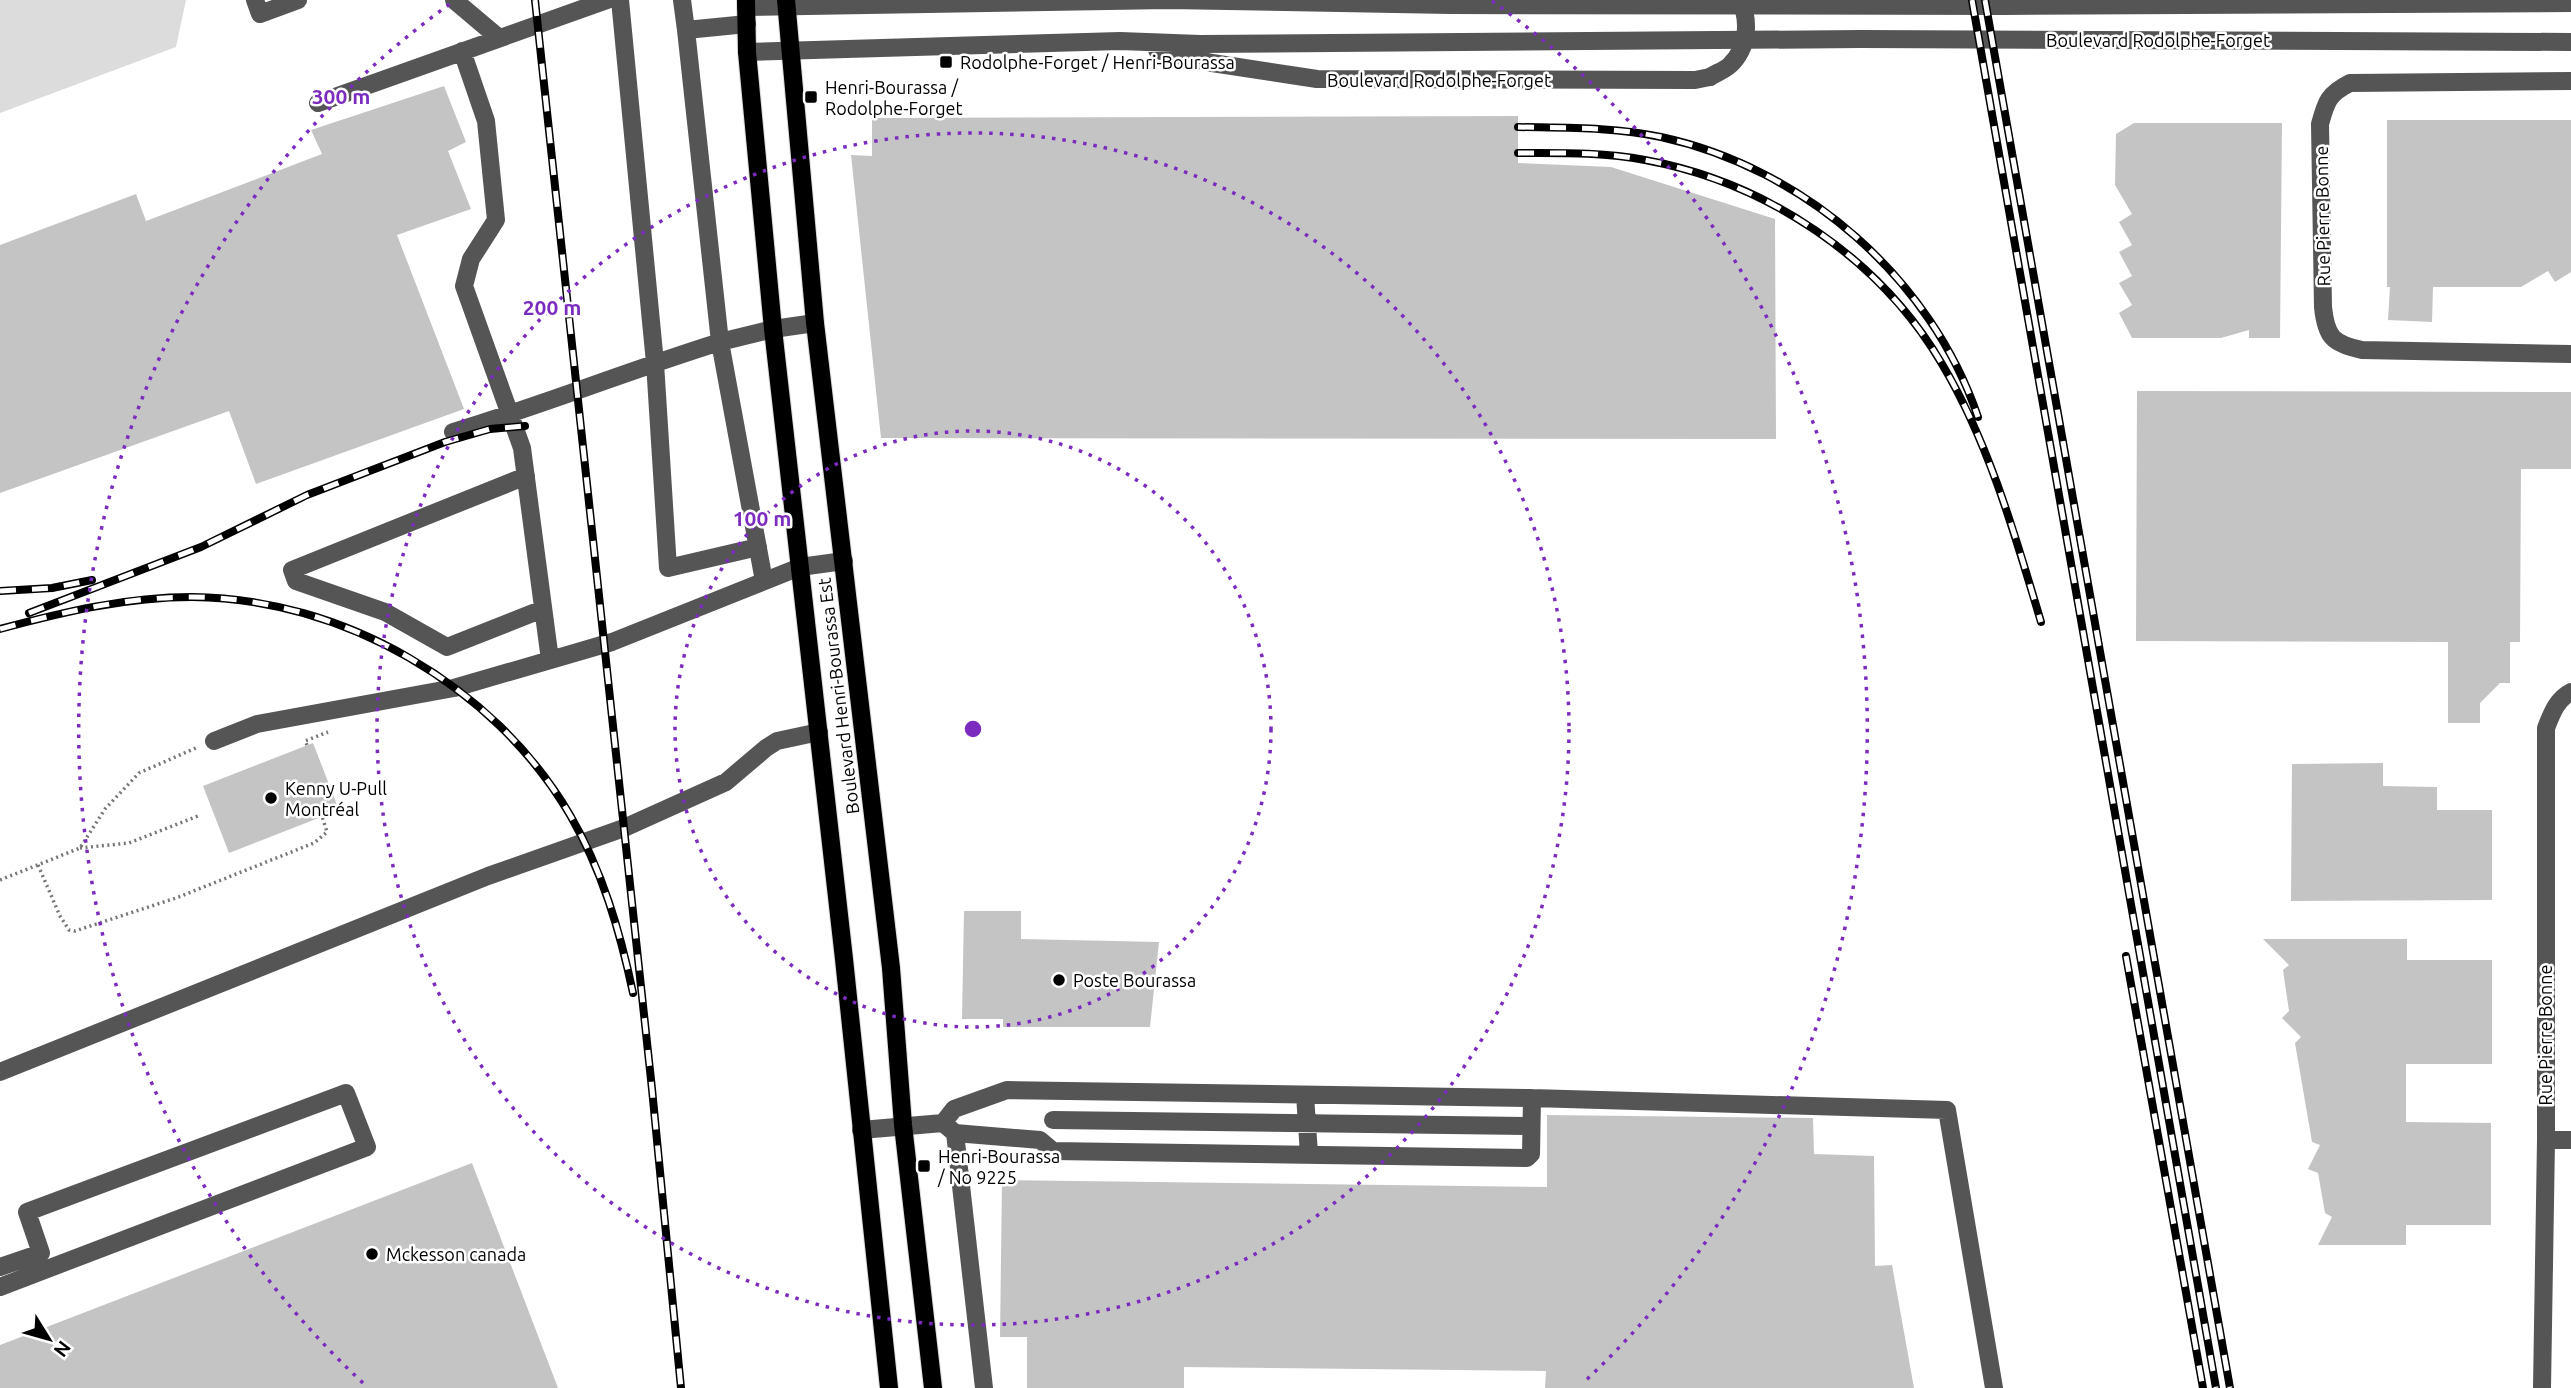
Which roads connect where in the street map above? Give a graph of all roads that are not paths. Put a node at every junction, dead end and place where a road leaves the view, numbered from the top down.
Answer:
1 (255, 0) edge
2 (298, 0) edge
3 (454, 0) edge
4 (607, 0) edge
5 (620, 0) edge
6 (682, 0) edge
7 (1170, 0) edge
8 (1740, 0) edge
9 (786, 3) edge
10 (2571, 3) edge
11 (746, 10) edge
12 (685, 30) junction
13 (499, 38) junction
14 (1120, 41) junction
15 (2571, 42) edge
16 (462, 51) junction
17 (790, 51) junction
18 (747, 52) junction
19 (2571, 81) edge
20 (318, 103) dead end
21 (815, 323) junction
22 (773, 328) junction
23 (720, 342) junction
24 (2571, 354) edge
25 (655, 363) junction
26 (510, 415) junction
27 (453, 432) dead end
28 (526, 476) junction
29 (758, 547) junction
30 (844, 561) junction
31 (800, 567) junction
32 (764, 581) junction
33 (543, 608) junction
34 (550, 660) junction
35 (2571, 692) edge
36 (819, 732) junction
37 (214, 741) road end
38 (0, 1072) edge
39 (1053, 1091) junction
40 (1305, 1095) junction
41 (1532, 1098) junction
42 (1053, 1120) junction
43 (1307, 1124) junction
44 (903, 1125) junction
45 (1531, 1126) junction
46 (949, 1128) junction
47 (861, 1130) junction
48 (2546, 1140) junction
49 (2571, 1140) edge
50 (1053, 1151) junction
51 (1308, 1154) junction
52 (0, 1267) edge
53 (0, 1287) edge
54 (889, 1388) edge
55 (933, 1388) edge
56 (984, 1388) edge
57 (1994, 1388) edge
58 (2542, 1388) edge

1 - 2 street
3 - 13 street
4 - 13 street
5 - 25 street
6 - 12 street
7 - 9 street, Boulevard Rodolphe-Forget
7 - 10 street, Boulevard Rodolphe-Forget
8 - 14 street, Boulevard Rodolphe-Forget, bridge
9 - 11 street, Boulevard Rodolphe-Forget
9 - 17 main road, Boulevard Henri-Bourassa Est
11 - 12 street, Boulevard Rodolphe-Forget
11 - 18 main road, Boulevard Henri-Bourassa Est
12 - 23 street
13 - 16 street
14 - 15 street, Boulevard Rodolphe-Forget
14 - 17 street, Boulevard Rodolphe-Forget
16 - 20 street
16 - 26 street
17 - 18 street, Boulevard Rodolphe-Forget
17 - 21 main road, Boulevard Henri-Bourassa Est
18 - 22 main road, Boulevard Henri-Bourassa Est
19 - 24 street, Rue Pierre Bonne
21 - 22 street
21 - 30 main road, Boulevard Henri-Bourassa Est
22 - 23 street
22 - 31 main road, Boulevard Henri-Bourassa Est
23 - 25 street
23 - 29 street
25 - 26 street
25 - 29 street
26 - 27 street
26 - 28 street
28 - 33 street
28 - 33 street
29 - 32 street
30 - 31 street
30 - 44 main road, Boulevard Henri-Bourassa Est
31 - 32 street
31 - 36 main road, Boulevard Henri-Bourassa Est
32 - 34 street
33 - 34 street
34 - 37 street
35 - 48 street, Rue Pierre Bonne
36 - 38 street
36 - 47 main road, Boulevard Henri-Bourassa Est
39 - 40 street
39 - 42 street
39 - 46 street
40 - 41 street
40 - 43 street
41 - 45 street
41 - 57 street
42 - 43 street
42 - 50 street
43 - 45 street
43 - 51 street
44 - 46 street
44 - 47 street
44 - 55 main road, Boulevard Henri-Bourassa Est
45 - 51 street
46 - 50 street
46 - 56 street
47 - 54 main road, Boulevard Henri-Bourassa Est
48 - 49 street
48 - 58 street, Rue Pierre Bonne
50 - 51 street
52 - 53 street

